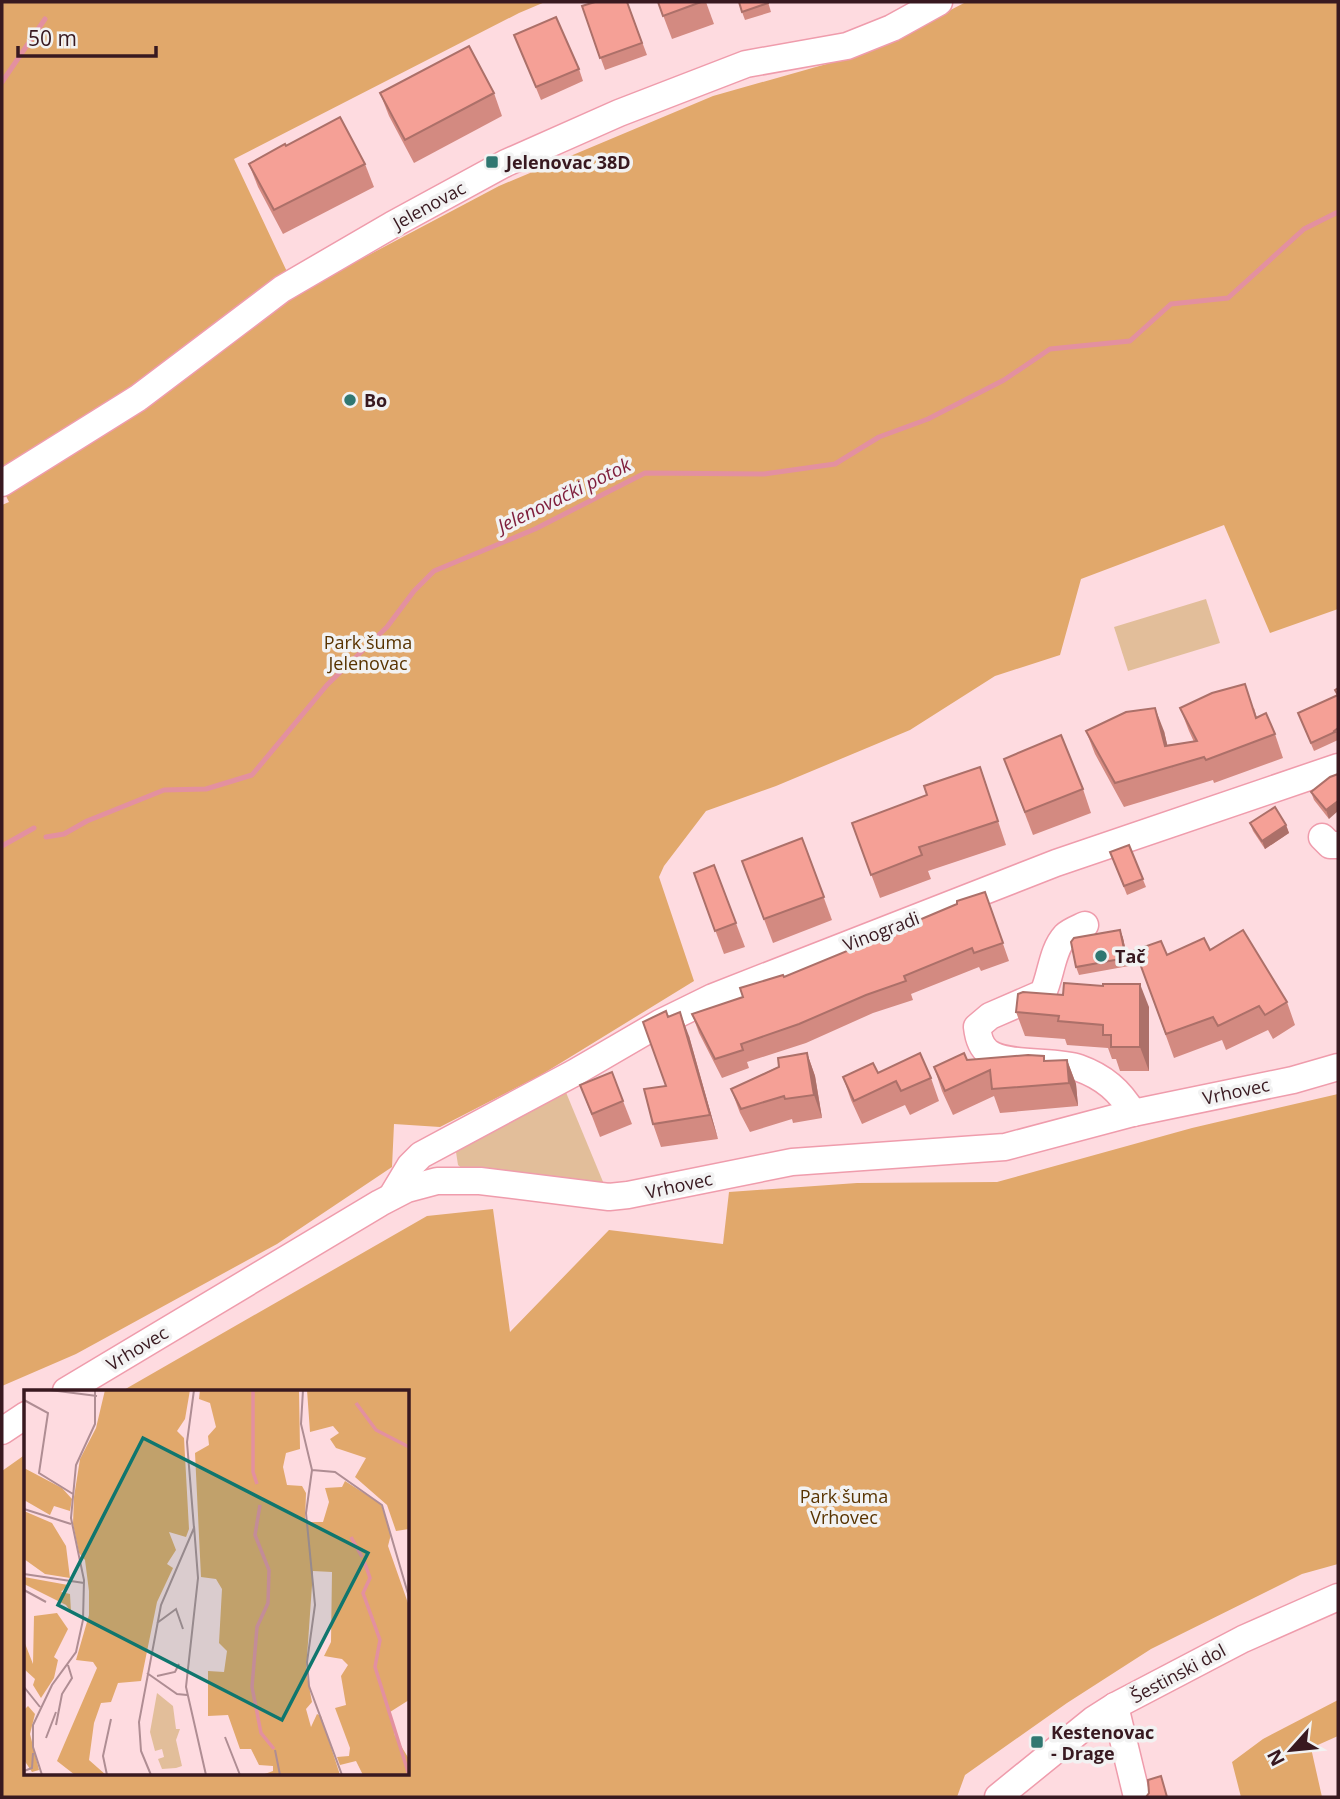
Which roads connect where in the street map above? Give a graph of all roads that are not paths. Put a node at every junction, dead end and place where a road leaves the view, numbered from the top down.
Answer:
1 (939, 2) edge
2 (2, 483) edge
3 (1338, 767) edge
4 (1085, 925) dead end
5 (1338, 1067) edge
6 (1133, 1113) junction
7 (444, 1142) junction
8 (448, 1181) junction
9 (392, 1196) junction
10 (68, 1390) edge
11 (24, 1416) edge
12 (2, 1431) edge
13 (1338, 1597) edge
14 (1115, 1706) junction
15 (998, 1797) edge
16 (1137, 1797) edge

1 - 2 street, Jelenovac
3 - 7 street, Vinogradi
4 - 6 street
5 - 6 street, Vrhovec
6 - 8 street, Vrhovec
7 - 8 street
7 - 9 street, Vinogradi
8 - 9 street, Vrhovec
9 - 10 street, Vrhovec
11 - 12 street
13 - 14 street, Šestinski dol
14 - 15 street, Šestinski dol
14 - 16 street

